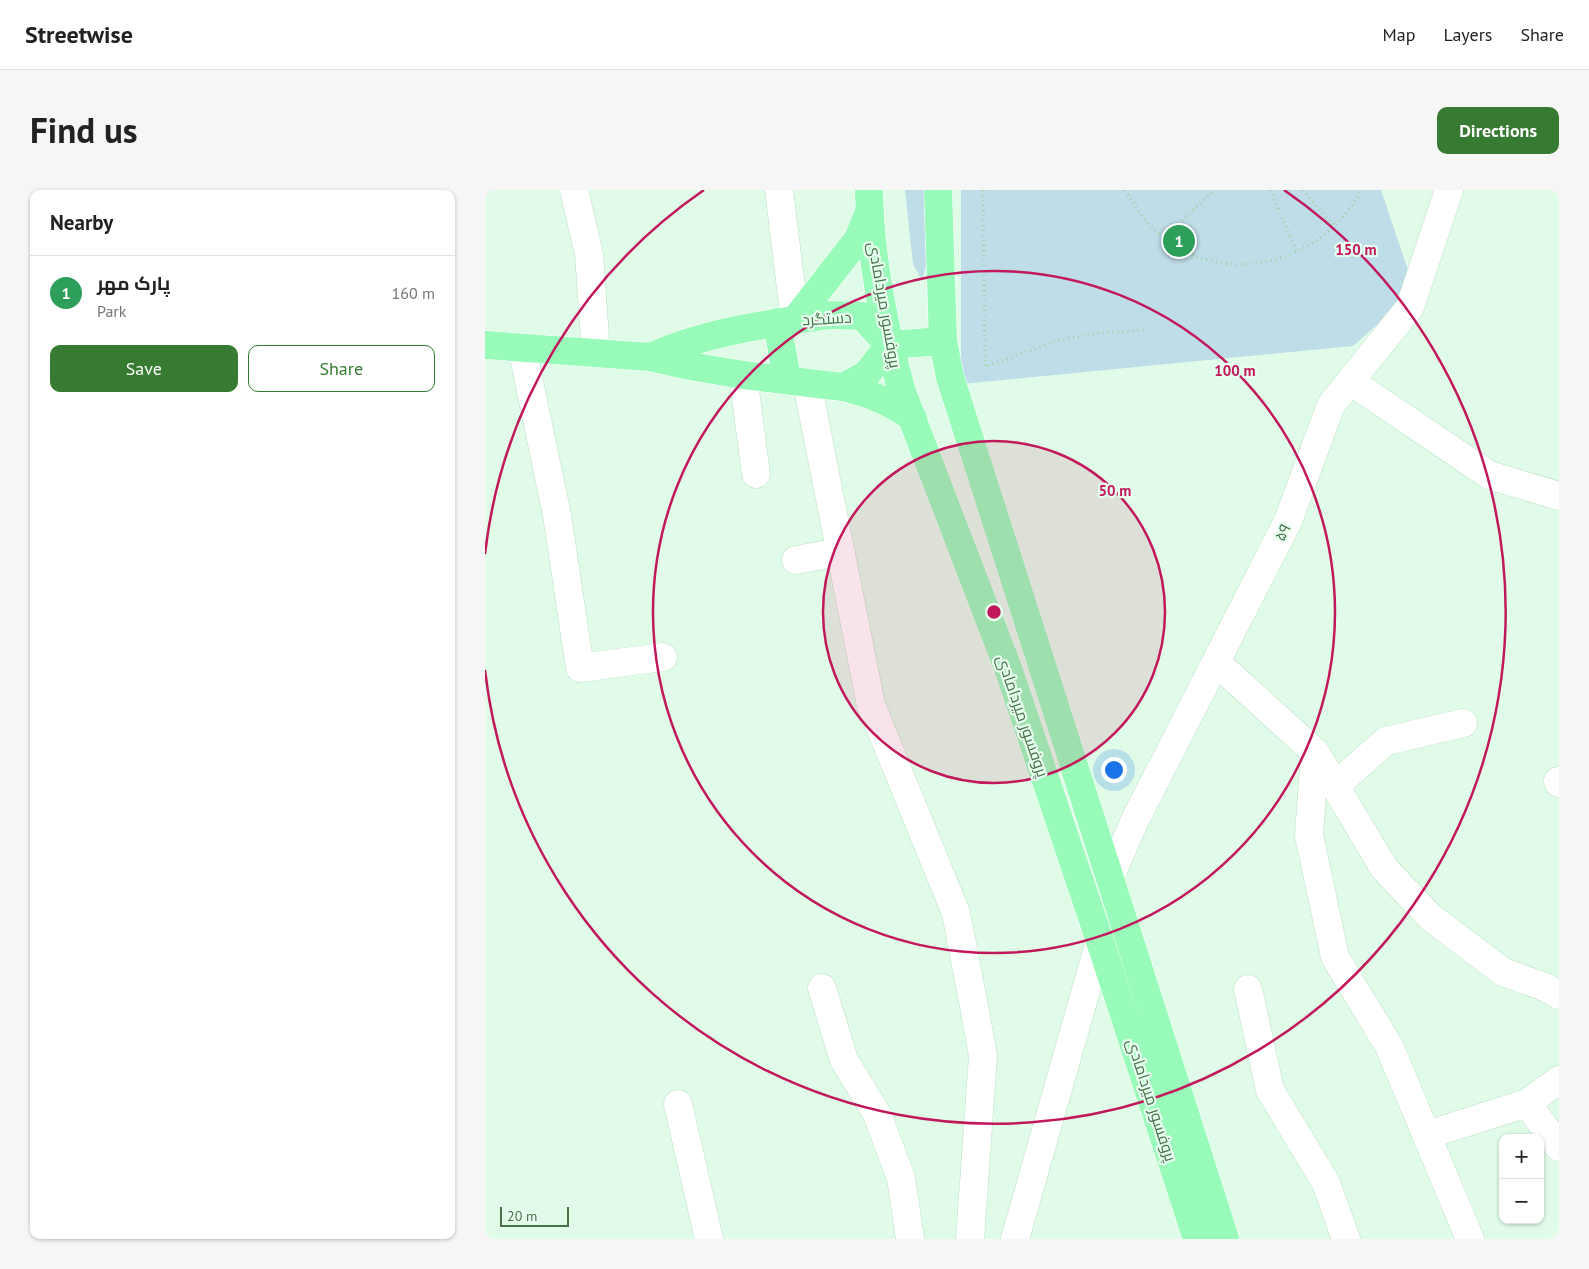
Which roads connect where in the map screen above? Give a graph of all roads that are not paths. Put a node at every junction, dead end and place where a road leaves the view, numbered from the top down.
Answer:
1 (574, 190) edge
2 (779, 190) edge
3 (939, 190) edge
4 (1449, 190) edge
5 (869, 201) edge
6 (786, 321) junction
7 (943, 341) junction
8 (889, 345) junction
9 (485, 346) edge
10 (522, 348) junction
11 (596, 353) junction
12 (650, 357) junction
13 (743, 374) junction
14 (797, 381) junction
15 (1350, 381) junction
16 (843, 387) junction
17 (913, 418) junction
18 (756, 474) dead end
19 (1559, 496) edge
20 (841, 552) junction
21 (796, 560) dead end
22 (663, 657) dead end
23 (1217, 663) junction
24 (1463, 723) dead end
25 (1315, 752) junction
26 (1335, 786) junction
27 (1110, 877) junction
28 (1100, 942) junction
29 (1554, 987) edge
30 (822, 988) dead end
31 (1248, 989) dead end
32 (1559, 1080) edge
33 (1527, 1103) junction
34 (678, 1104) dead end
35 (1427, 1135) junction
36 (1559, 1147) edge
37 (1016, 1235) edge
38 (709, 1239) edge
39 (911, 1239) edge
40 (970, 1239) edge
41 (979, 1239) edge
42 (1197, 1239) edge
43 (1225, 1239) edge
44 (1346, 1239) edge
45 (1470, 1239) edge

1 - 11 street
2 - 6 street
3 - 7 main road, پروفسور میردامادی
4 - 15 street, ۵۹
5 - 6 main road
5 - 8 main road, پروفسور میردامادی
6 - 8 main road, دستگرد
6 - 12 main road, دستگرد
6 - 14 main road
7 - 8 main road
7 - 27 main road, پروفسور میردامادی
8 - 16 main road
8 - 17 main road, پروفسور میردامادی
9 - 10 main road, دستگرد
10 - 11 main road, دستگرد
10 - 22 street
11 - 12 main road, دستگرد
12 - 13 main road, دستگرد
13 - 14 main road, دستگرد
13 - 18 street
14 - 16 main road, دستگرد
14 - 20 street
15 - 19 street
15 - 23 street, ۵۹
16 - 17 main road, دستگرد
17 - 28 main road, پروفسور میردامادی
20 - 21 street
20 - 40 street
23 - 25 street
23 - 27 street, ۵۹
24 - 26 street
25 - 26 street
25 - 35 street
26 - 29 street
27 - 43 main road, پروفسور میردامادی
28 - 37 street
28 - 42 main road, پروفسور میردامادی
30 - 39 street
31 - 44 street
32 - 33 street
33 - 35 street
33 - 36 street
34 - 38 street
35 - 45 street
37 - 41 street

